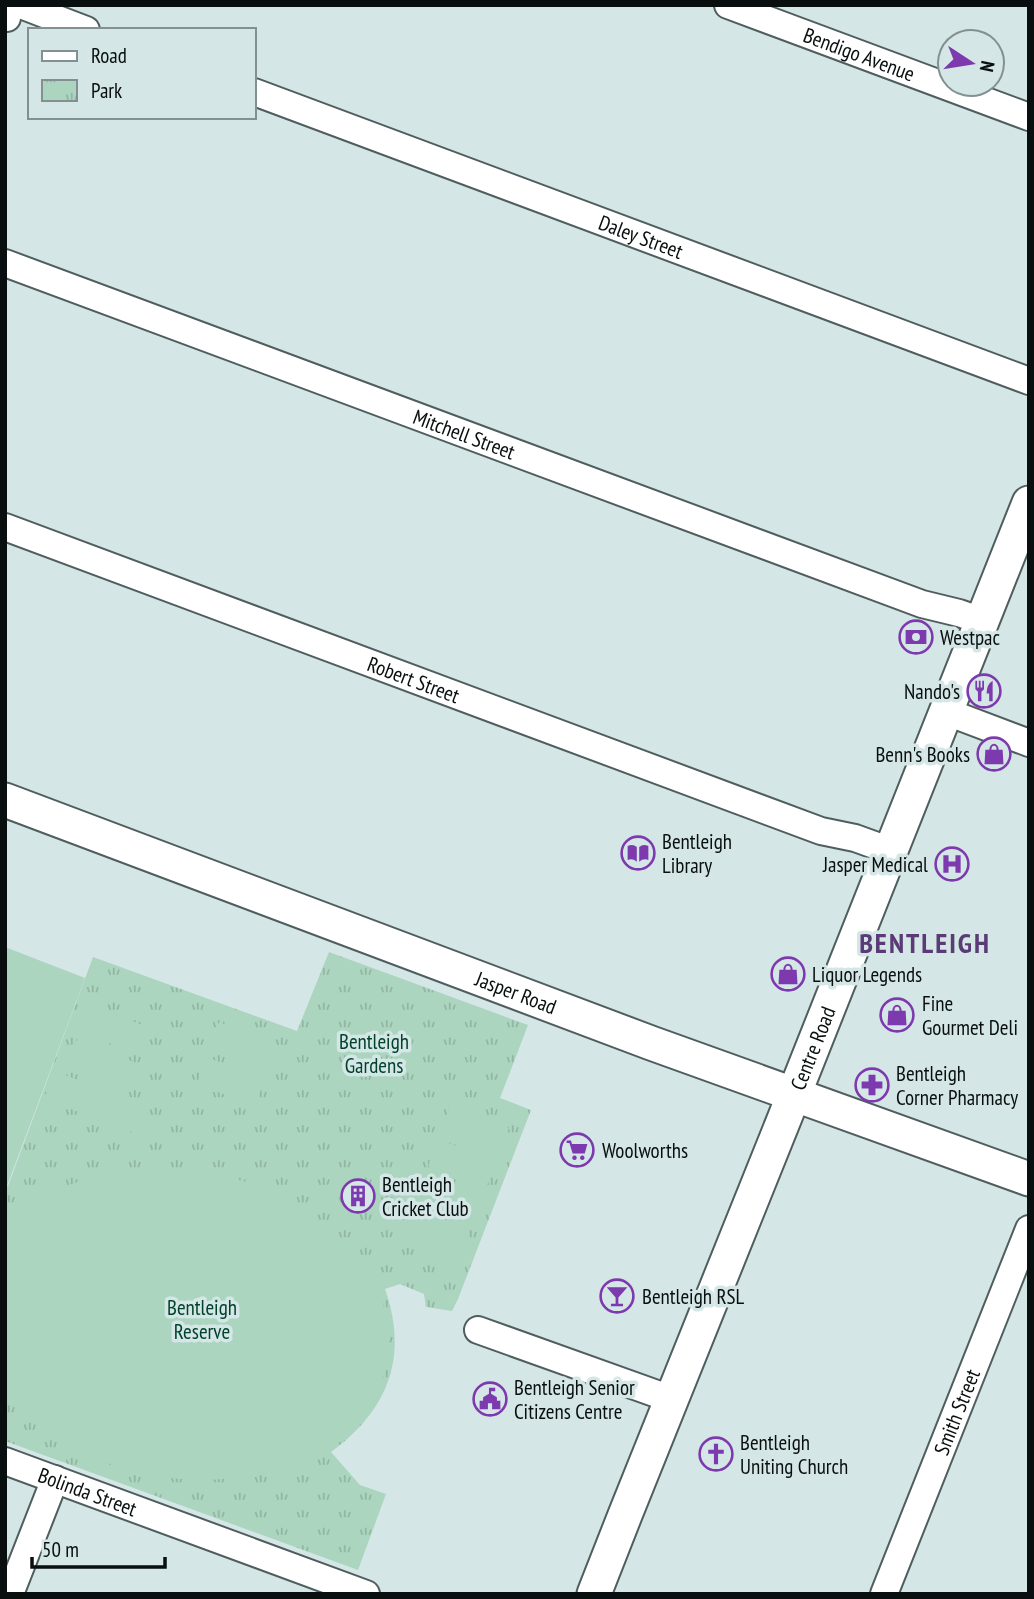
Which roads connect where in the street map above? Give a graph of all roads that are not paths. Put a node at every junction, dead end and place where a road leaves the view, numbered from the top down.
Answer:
1 (728, 5) edge
2 (10, 14) edge
3 (76, 28) edge
4 (256, 93) edge
5 (1029, 117) edge
6 (5, 263) edge
7 (1029, 381) edge
8 (1029, 503) edge
9 (5, 527) edge
10 (980, 627) junction
11 (947, 712) junction
12 (1029, 743) edge
13 (5, 800) edge
14 (889, 857) junction
15 (794, 1095) junction
16 (1029, 1179) edge
17 (1029, 1229) edge
18 (478, 1330) dead end
19 (671, 1399) junction
20 (5, 1461) edge
21 (55, 1479) junction
22 (330, 1588) edge
23 (10, 1594) edge
24 (366, 1594) edge
25 (594, 1594) edge
26 (884, 1594) edge

1 - 5 street, Bendigo Avenue
2 - 3 street
4 - 7 street, Daley Street
6 - 10 street, Mitchell Street
8 - 10 main road, Centre Road
9 - 14 street, Robert Street
10 - 11 main road, Centre Road
11 - 12 street
11 - 14 main road, Centre Road
13 - 15 main road, Jasper Road
14 - 15 main road, Centre Road
15 - 16 main road, Jasper Road
15 - 19 main road, Centre Road
17 - 26 street, Smith Street
18 - 19 street
19 - 25 main road, Centre Road
20 - 21 street, Bolinda Street
21 - 22 street, Bolinda Street
21 - 23 street
22 - 24 street, Bolinda Street

